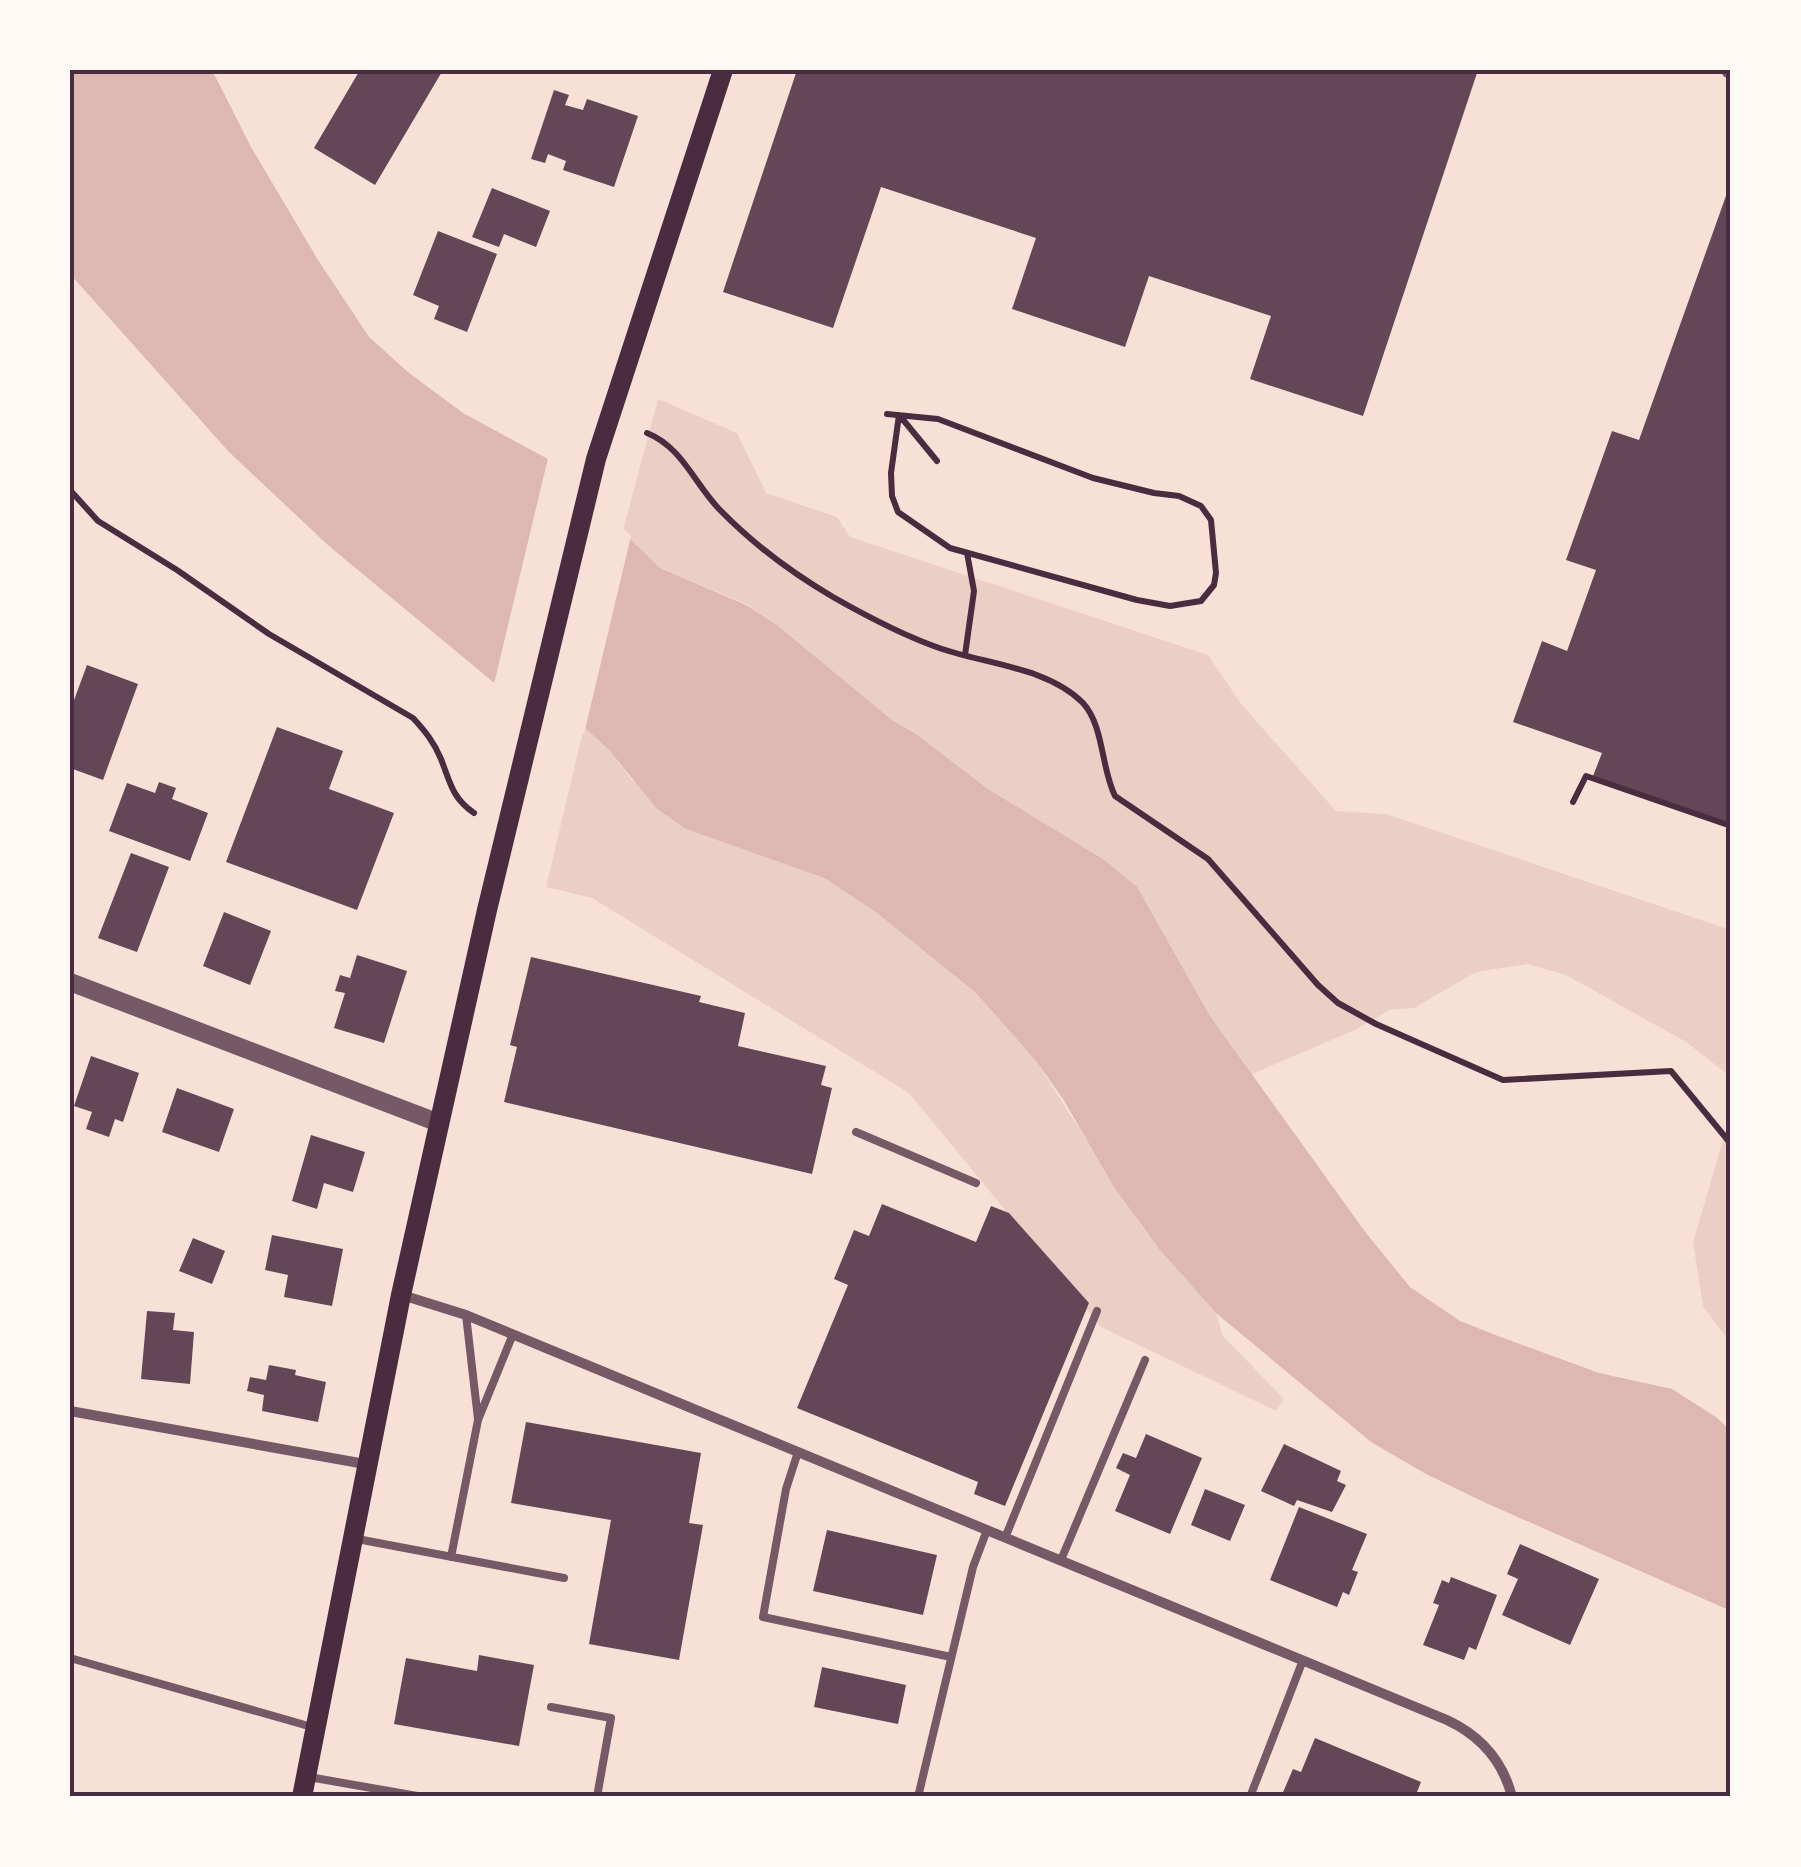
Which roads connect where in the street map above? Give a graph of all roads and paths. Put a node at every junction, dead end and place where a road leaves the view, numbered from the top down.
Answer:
1 (723, 70) edge
2 (887, 414) dead end
3 (900, 415) junction
4 (647, 433) dead end
5 (936, 461) dead end
6 (70, 490) edge
7 (967, 553) junction
8 (965, 655) junction
9 (1574, 802) dead end
10 (474, 813) dead end
11 (1731, 826) edge
12 (70, 982) edge
13 (438, 1123) junction
14 (856, 1132) dead end
15 (1731, 1144) edge
16 (976, 1183) dead end
17 (400, 1295) junction
18 (1097, 1311) dead end
19 (466, 1314) junction
20 (513, 1334) junction
21 (1144, 1360) dead end
22 (70, 1411) edge
23 (478, 1420) junction
24 (798, 1452) junction
25 (365, 1464) junction
26 (987, 1530) junction
27 (351, 1538) junction
28 (1004, 1538) junction
29 (451, 1556) junction
30 (1060, 1560) junction
31 (564, 1578) dead end
32 (951, 1657) junction
33 (70, 1658) edge
34 (1303, 1660) junction
35 (551, 1707) dead end
36 (316, 1728) junction
37 (304, 1787) edge
38 (423, 1797) edge
39 (596, 1797) edge
40 (918, 1797) edge
41 (1250, 1797) edge
42 (1512, 1797) edge

1 - 13 main road
2 - 3 path
3 - 5 path
3 - 7 path
3 - 7 path
4 - 8 path
6 - 10 path
7 - 8 path
8 - 15 path
9 - 11 path
12 - 13 street
13 - 17 main road
14 - 16 lane
17 - 19 street
17 - 25 main road
18 - 28 lane
19 - 20 street
19 - 23 lane
20 - 23 lane
20 - 24 street
21 - 30 lane
22 - 25 street
23 - 29 lane
24 - 26 street
24 - 32 lane
25 - 27 main road
26 - 28 street
26 - 32 lane
27 - 29 lane
27 - 36 main road
28 - 30 street
29 - 31 lane
30 - 34 street
32 - 40 lane
33 - 36 lane
34 - 41 lane
34 - 42 street
35 - 39 lane
36 - 37 main road
37 - 38 lane

